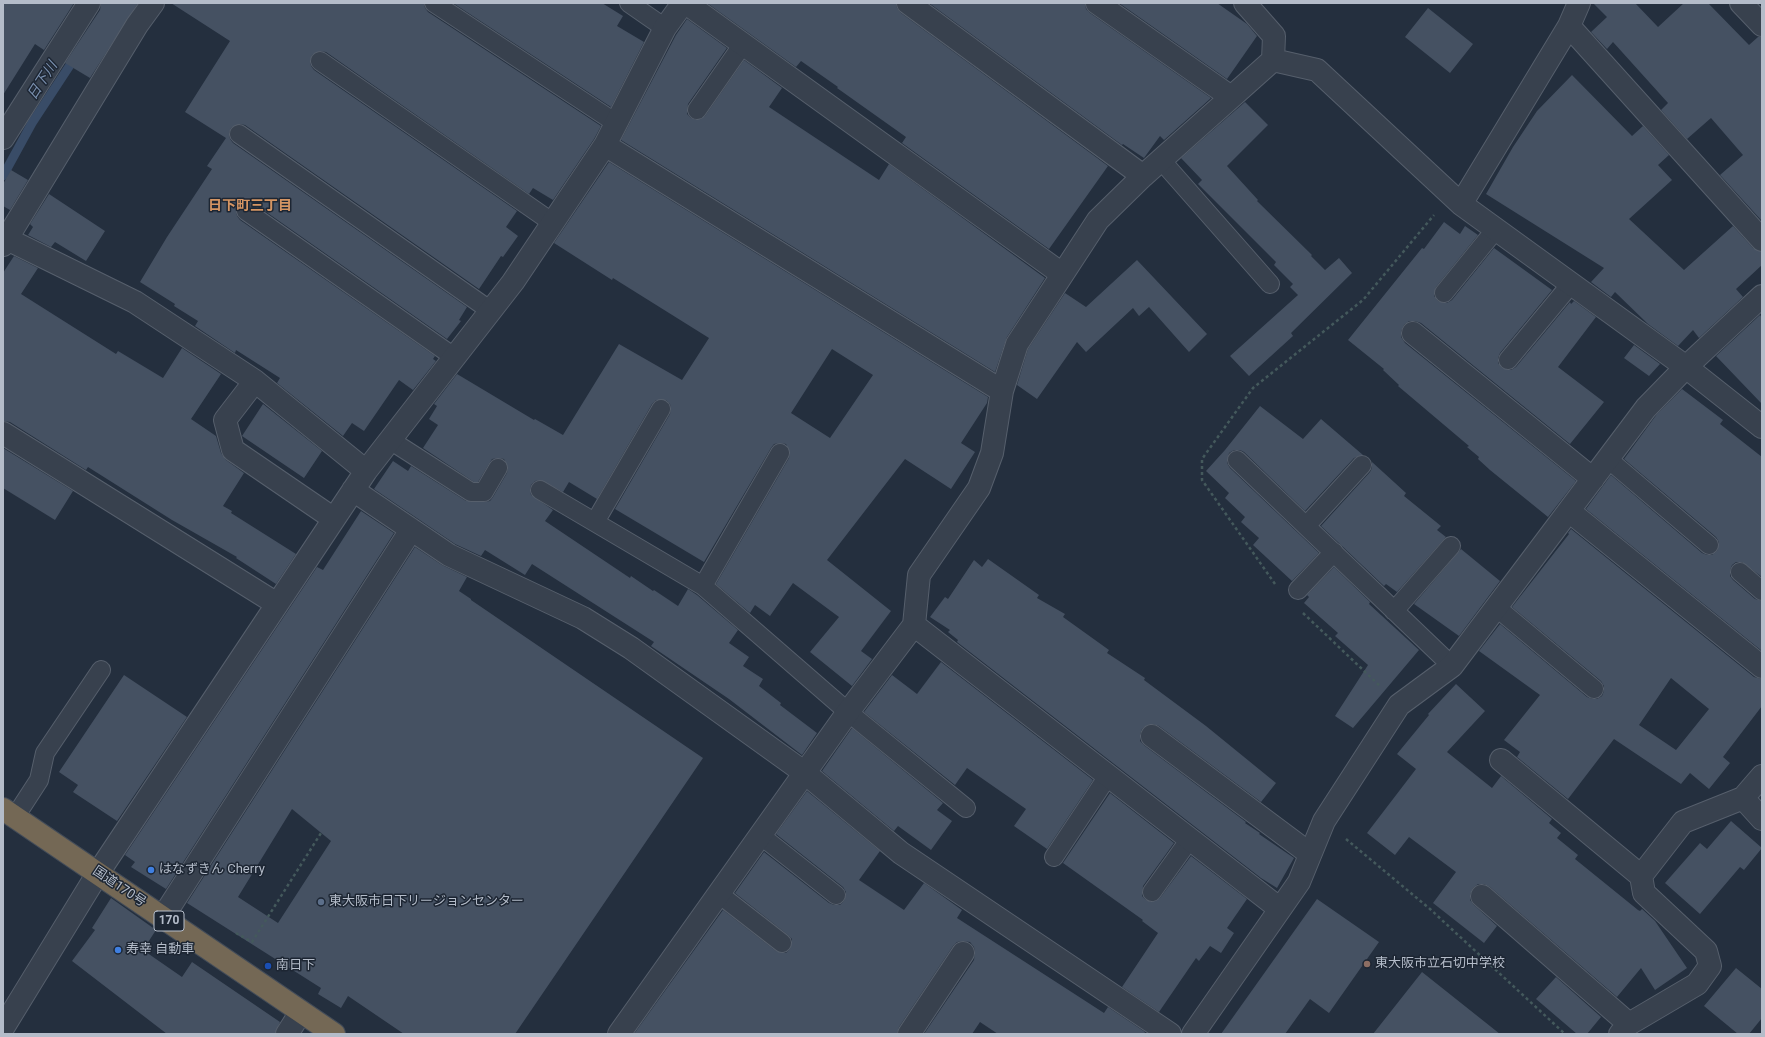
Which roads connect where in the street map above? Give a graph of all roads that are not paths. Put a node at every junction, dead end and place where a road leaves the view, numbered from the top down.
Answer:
1 (89, 3) edge
2 (153, 3) edge
3 (434, 3) edge
4 (629, 3) edge
5 (684, 3) edge
6 (908, 3) edge
7 (1097, 3) edge
8 (1245, 3) edge
9 (1579, 3) edge
10 (1741, 3) edge
11 (1762, 25) edge
12 (1569, 26) junction
13 (665, 28) junction
14 (743, 44) junction
15 (1273, 60) junction
16 (320, 61) dead end
17 (1232, 97) junction
18 (698, 110) dead end
19 (616, 123) junction
20 (239, 134) dead end
21 (3, 138) edge
22 (605, 145) junction
23 (1161, 160) junction
24 (1143, 176) junction
25 (1456, 199) junction
26 (246, 210) dead end
27 (553, 223) junction
28 (1496, 229) junction
29 (1762, 240) edge
30 (5, 242) edge
31 (1062, 274) junction
32 (1270, 284) dead end
33 (1571, 284) junction
34 (1444, 293) dead end
35 (1762, 296) edge
36 (491, 311) junction
37 (1413, 333) dead end
38 (454, 357) junction
39 (1508, 360) dead end
40 (1686, 367) junction
41 (255, 381) junction
42 (1002, 391) junction
43 (661, 409) dead end
44 (1762, 427) edge
45 (3, 433) edge
46 (390, 440) junction
47 (780, 453) dead end
48 (1608, 459) junction
49 (1237, 460) dead end
50 (1362, 465) dead end
51 (498, 468) dead end
52 (366, 471) junction
53 (1593, 479) junction
54 (353, 490) junction
55 (540, 490) dead end
56 (1569, 511) junction
57 (334, 519) junction
58 (596, 522) junction
59 (1306, 526) junction
60 (411, 530) junction
61 (1709, 545) dead end
62 (1451, 546) dead end
63 (1334, 552) junction
64 (1740, 572) dead end
65 (703, 586) junction
66 (1298, 590) dead end
67 (1762, 591) edge
68 (277, 604) junction
69 (1496, 607) junction
70 (1394, 610) junction
71 (914, 625) junction
72 (1452, 666) junction
73 (1762, 667) edge
74 (101, 670) dead end
75 (1594, 689) dead end
76 (848, 712) junction
77 (1152, 736) dead end
78 (1501, 760) dead end
79 (805, 773) junction
80 (1108, 776) junction
81 (1762, 776) edge
82 (1743, 798) junction
83 (966, 808) dead end
84 (9, 813) edge
85 (1762, 819) edge
86 (760, 836) junction
87 (1190, 839) junction
88 (1310, 854) junction
89 (1054, 857) dead end
90 (98, 873) junction
91 (1641, 876) junction
92 (1152, 892) dead end
93 (719, 894) junction
94 (836, 895) dead end
95 (1482, 896) dead end
96 (1280, 909) junction
97 (163, 917) junction
98 (782, 943) dead end
99 (964, 953) dead end
100 (301, 1012) junction
101 (3, 1028) edge
102 (1624, 1029) edge
103 (287, 1034) edge
104 (334, 1034) edge
105 (619, 1034) edge
106 (909, 1034) edge
107 (1170, 1034) edge
108 (1194, 1034) edge

1 - 21 street
2 - 30 street
3 - 19 lane
4 - 13 lane
5 - 13 street
5 - 14 street
6 - 24 street
7 - 17 street
8 - 15 street
9 - 12 street
10 - 11 street
12 - 25 street
12 - 29 street
13 - 19 street
14 - 18 lane
14 - 31 street
15 - 17 street
15 - 25 street
16 - 27 lane
17 - 23 street
19 - 22 street
20 - 36 lane
22 - 27 street
22 - 42 street
23 - 24 street
23 - 32 lane
24 - 31 street
25 - 28 street
26 - 38 lane
27 - 36 street
28 - 33 street
28 - 34 lane
30 - 41 street
31 - 42 street
33 - 39 lane
33 - 40 street
35 - 40 street
36 - 38 street
37 - 53 street
38 - 46 street
40 - 44 street
40 - 48 street
41 - 52 street
41 - 57 street
42 - 71 street
43 - 58 lane
45 - 68 street
46 - 51 lane
46 - 52 street
47 - 65 lane
48 - 53 street
48 - 61 lane
49 - 59 lane
50 - 59 lane
52 - 54 street
53 - 56 street
54 - 57 street
54 - 60 street
55 - 58 lane
56 - 69 street
56 - 73 street
57 - 68 street
58 - 65 lane
59 - 63 lane
60 - 79 street
60 - 97 street
62 - 70 lane
63 - 66 lane
63 - 70 lane
64 - 67 lane
65 - 76 lane
68 - 90 street
69 - 72 street
69 - 75 lane
70 - 72 lane
71 - 76 street
71 - 80 street
72 - 88 street
74 - 84 lane
76 - 79 street
76 - 83 lane
77 - 88 street
78 - 91 street
79 - 86 street
79 - 107 street
80 - 87 street
80 - 89 lane
81 - 82 street
82 - 85 street
82 - 91 street
84 - 90 highway, 国道170号 / 170
86 - 93 street
86 - 94 lane
87 - 92 lane
87 - 96 street
88 - 96 street
90 - 97 highway, 国道170号 / 170
90 - 101 street
91 - 102 street
93 - 98 lane
93 - 105 street
95 - 102 street
96 - 108 street
97 - 100 highway, 国道170号 / 170
99 - 106 street
100 - 103 street
100 - 104 highway, 国道170号 / 170

